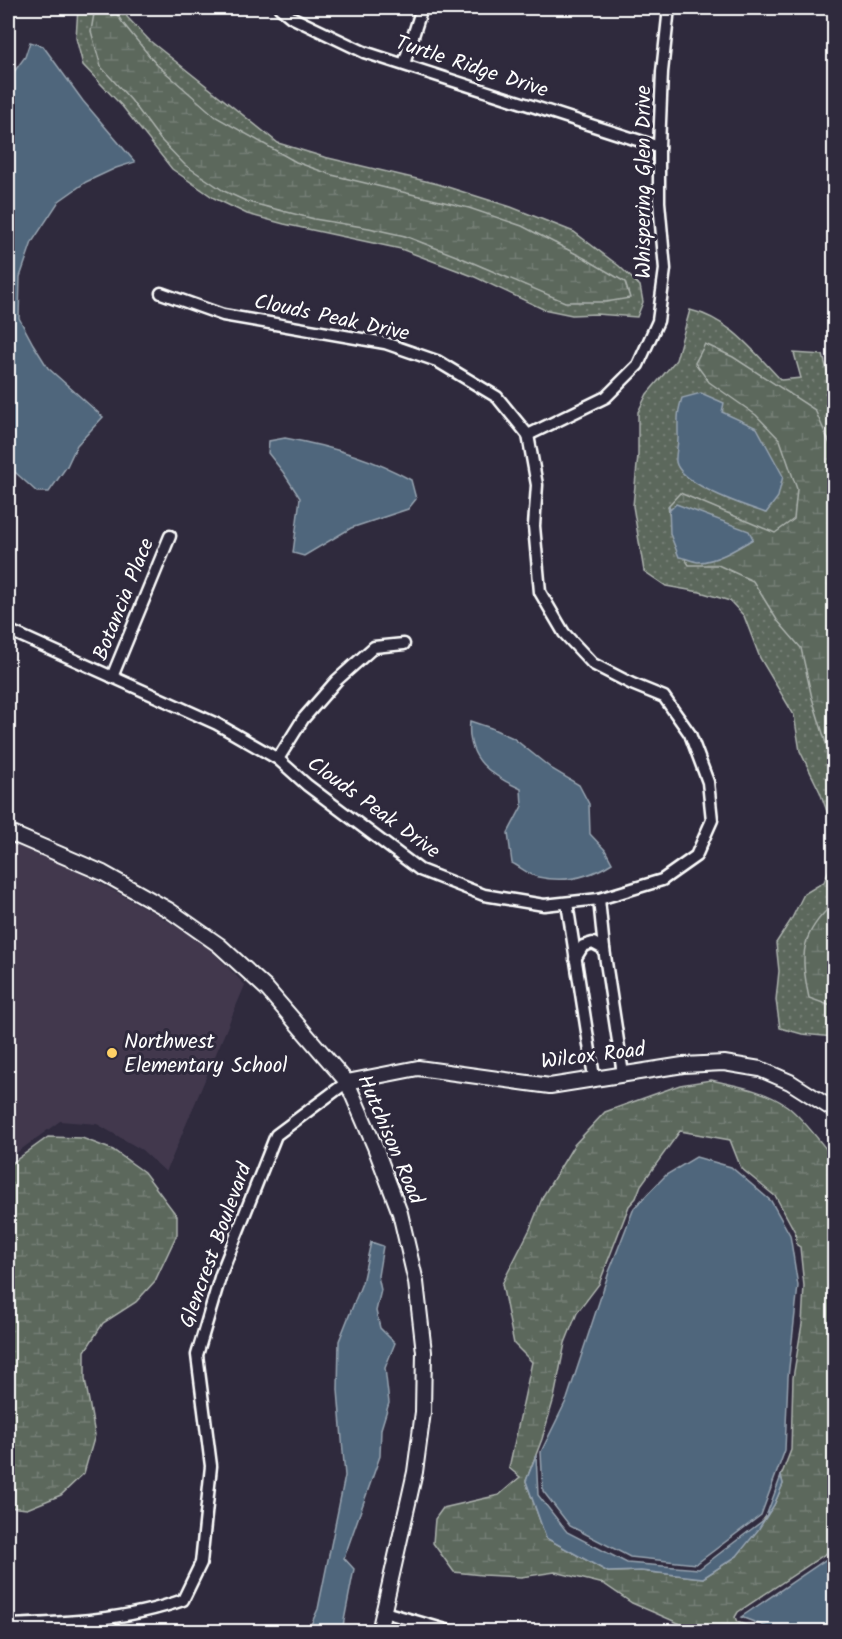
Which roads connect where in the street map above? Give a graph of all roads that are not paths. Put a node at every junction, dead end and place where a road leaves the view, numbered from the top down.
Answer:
1 (280, 8) edge
2 (422, 8) edge
3 (669, 8) edge
4 (404, 64) junction
5 (659, 147) junction
6 (161, 293) dead end
7 (528, 435) junction
8 (170, 536) dead end
9 (8, 630) edge
10 (404, 644) dead end
11 (112, 677) junction
12 (278, 759) junction
13 (8, 832) edge
14 (599, 899) junction
15 (567, 903) junction
16 (604, 949) junction
17 (575, 959) junction
18 (623, 1074) junction
19 (594, 1077) junction
20 (347, 1082) junction
21 (834, 1110) edge
22 (384, 1612) junction
23 (8, 1625) edge
24 (379, 1632) edge
25 (453, 1632) edge

1 - 4 street, Turtle Ridge Drive
2 - 4 street
3 - 5 street, Whispering Glen Drive
4 - 5 street, Turtle Ridge Drive
5 - 7 street, Whispering Glen Drive
6 - 7 street, Clouds Peak Drive
7 - 14 street, Clouds Peak Drive
8 - 11 street, Botancia Place
9 - 11 street, Clouds Peak Drive
10 - 12 street
11 - 12 street, Clouds Peak Drive
12 - 15 street, Clouds Peak Drive
13 - 20 street, Hutchison Road
14 - 15 street, Clouds Peak Drive
14 - 16 street
15 - 17 street
16 - 17 street
16 - 18 street
17 - 19 street
18 - 19 street, Wilcox Road
18 - 21 street, Wilcox Road
19 - 20 street, Wilcox Road
20 - 22 street, Hutchison Road
20 - 23 street, Glencrest Boulevard
22 - 24 street, Hutchison Road
22 - 25 street

